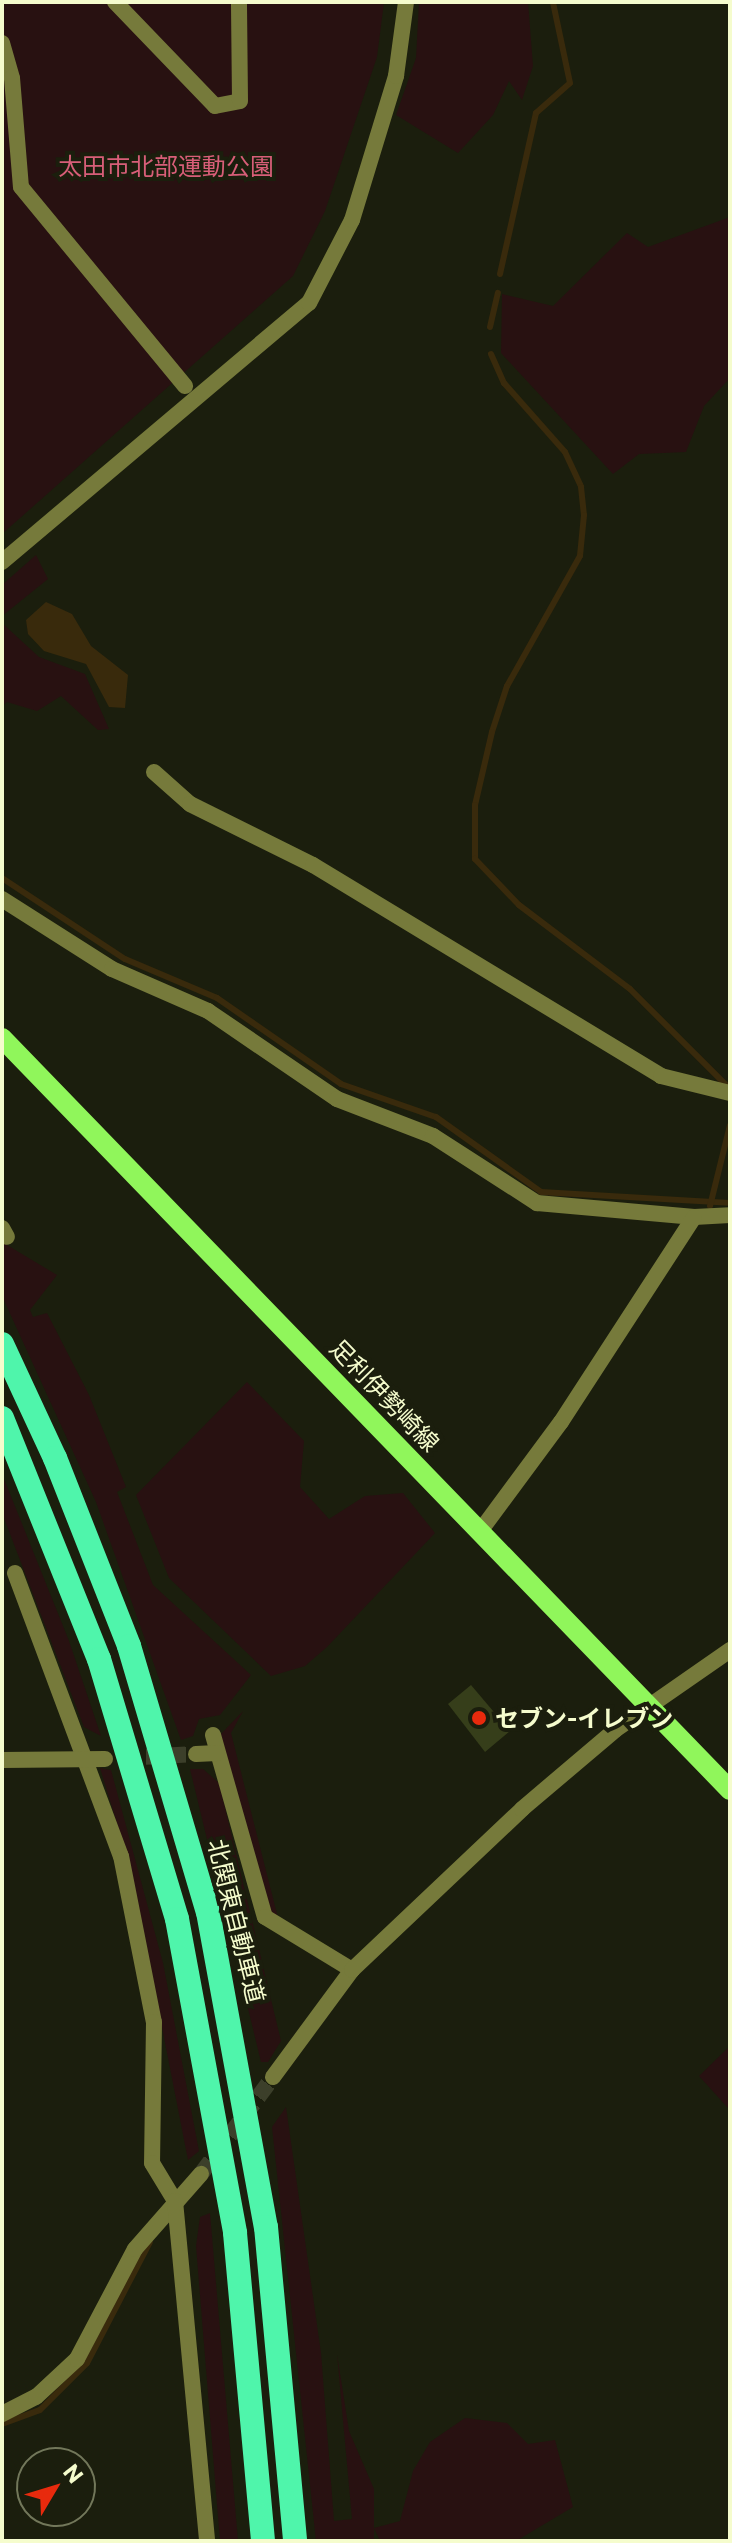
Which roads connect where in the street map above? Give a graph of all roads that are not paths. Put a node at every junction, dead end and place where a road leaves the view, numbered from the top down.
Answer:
1 (115, 2) edge
2 (239, 2) edge
3 (406, 2) edge
4 (2, 43) edge
5 (185, 386) dead end
6 (2, 562) edge
7 (154, 772) dead end
8 (2, 899) edge
9 (2, 1038) edge
10 (730, 1093) edge
11 (730, 1215) edge
12 (694, 1217) junction
13 (2, 1344) edge
14 (2, 1418) edge
15 (481, 1530) junction
16 (15, 1573) dead end
17 (730, 1650) edge
18 (648, 1708) junction
19 (213, 1735) dead end
20 (217, 1753) junction
21 (196, 1754) tunnel mouth
22 (85, 1758) junction
23 (105, 1759) tunnel mouth
24 (2, 1760) edge
25 (730, 1790) edge
26 (352, 1970) junction
27 (273, 2077) tunnel mouth
28 (201, 2174) tunnel mouth
29 (175, 2201) junction
30 (2, 2414) edge
31 (207, 2541) edge
32 (263, 2541) edge
33 (295, 2541) edge

1 - 2 street
3 - 6 street
4 - 5 street
7 - 10 street
8 - 12 street
9 - 15 main road, 足利伊勢崎線
11 - 12 street
12 - 15 street
13 - 33 highway, 北関東自動車道
14 - 32 highway
15 - 18 main road, 足利伊勢崎線
16 - 22 street
17 - 18 street
18 - 25 main road, 足利伊勢崎線
18 - 26 street
19 - 20 street
20 - 21 street
20 - 26 street
22 - 23 street
22 - 24 street
22 - 29 street
26 - 27 street
28 - 29 street
29 - 30 street
29 - 31 street

